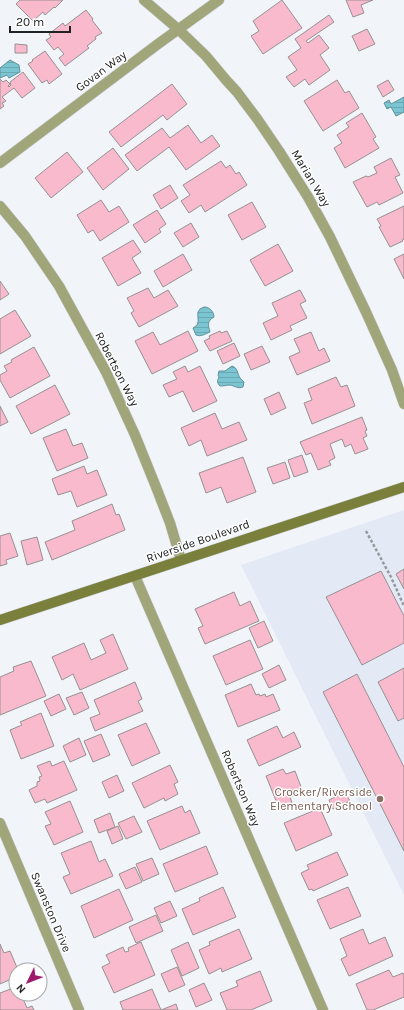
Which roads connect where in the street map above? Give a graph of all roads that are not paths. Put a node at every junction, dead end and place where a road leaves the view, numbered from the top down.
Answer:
1 (144, 0) edge
2 (219, 0) edge
3 (178, 29) junction
4 (0, 163) edge
5 (0, 206) edge
6 (404, 404) edge
7 (404, 487) edge
8 (181, 560) junction
9 (135, 576) junction
10 (0, 620) edge
11 (0, 823) edge
12 (79, 1010) edge
13 (323, 1010) edge

1 - 3 street, Marian Way
2 - 3 street, Govan Way
3 - 4 street, Govan Way
3 - 6 street, Marian Way
5 - 8 street, Robertson Way
7 - 8 main road, Riverside Boulevard
8 - 9 main road, Riverside Boulevard
9 - 10 main road, Riverside Boulevard
9 - 13 street, Robertson Way
11 - 12 street, Swanston Drive

